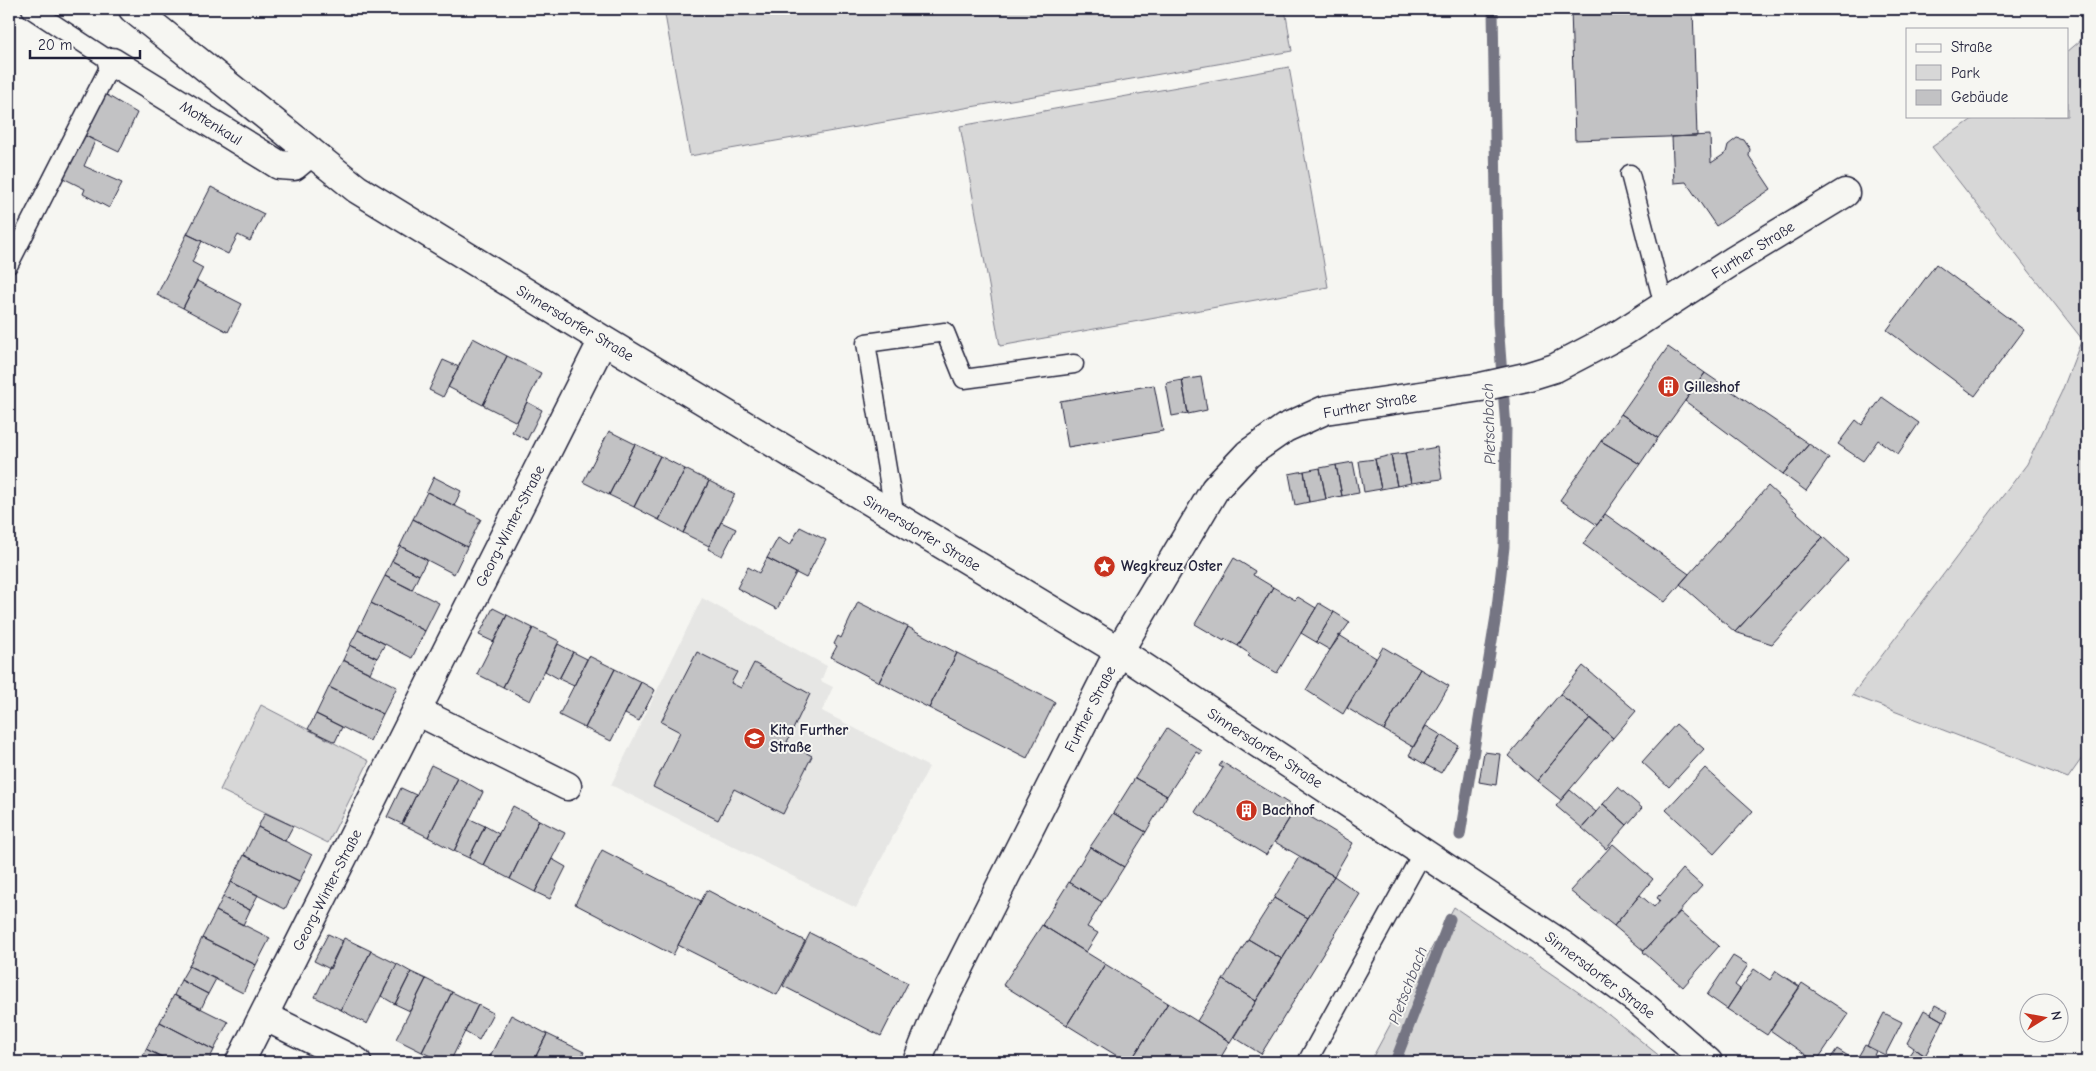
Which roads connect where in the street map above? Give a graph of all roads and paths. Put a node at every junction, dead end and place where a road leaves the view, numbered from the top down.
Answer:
1 (31, 9) edge
2 (133, 9) edge
3 (112, 62) junction
4 (311, 152) junction
5 (1630, 174) dead end
6 (1845, 193) dead end
7 (9, 264) edge
8 (1664, 306) junction
9 (603, 340) junction
10 (1074, 364) dead end
11 (895, 517) junction
12 (1119, 652) junction
13 (417, 711) junction
14 (567, 786) dead end
15 (1424, 852) junction
16 (264, 1016) junction
17 (240, 1062) edge
18 (357, 1062) edge
19 (917, 1062) edge
20 (1306, 1062) edge
21 (1708, 1062) edge

1 - 3 lane, Mottenkaul
2 - 4 street, Sinnersdorfer Straße
3 - 4 street, Mottenkaul
3 - 7 lane
4 - 9 street, Sinnersdorfer Straße
5 - 8 lane
6 - 8 street, Further Straße
8 - 12 street, Further Straße
9 - 11 street, Sinnersdorfer Straße
9 - 13 street, Georg-Winter-Straße
10 - 11 lane
11 - 12 street, Sinnersdorfer Straße
12 - 15 street, Sinnersdorfer Straße
12 - 19 street, Further Straße
13 - 14 street
13 - 16 street, Georg-Winter-Straße
15 - 20 lane
15 - 21 street, Sinnersdorfer Straße
16 - 17 street, Georg-Winter-Straße
16 - 18 street

